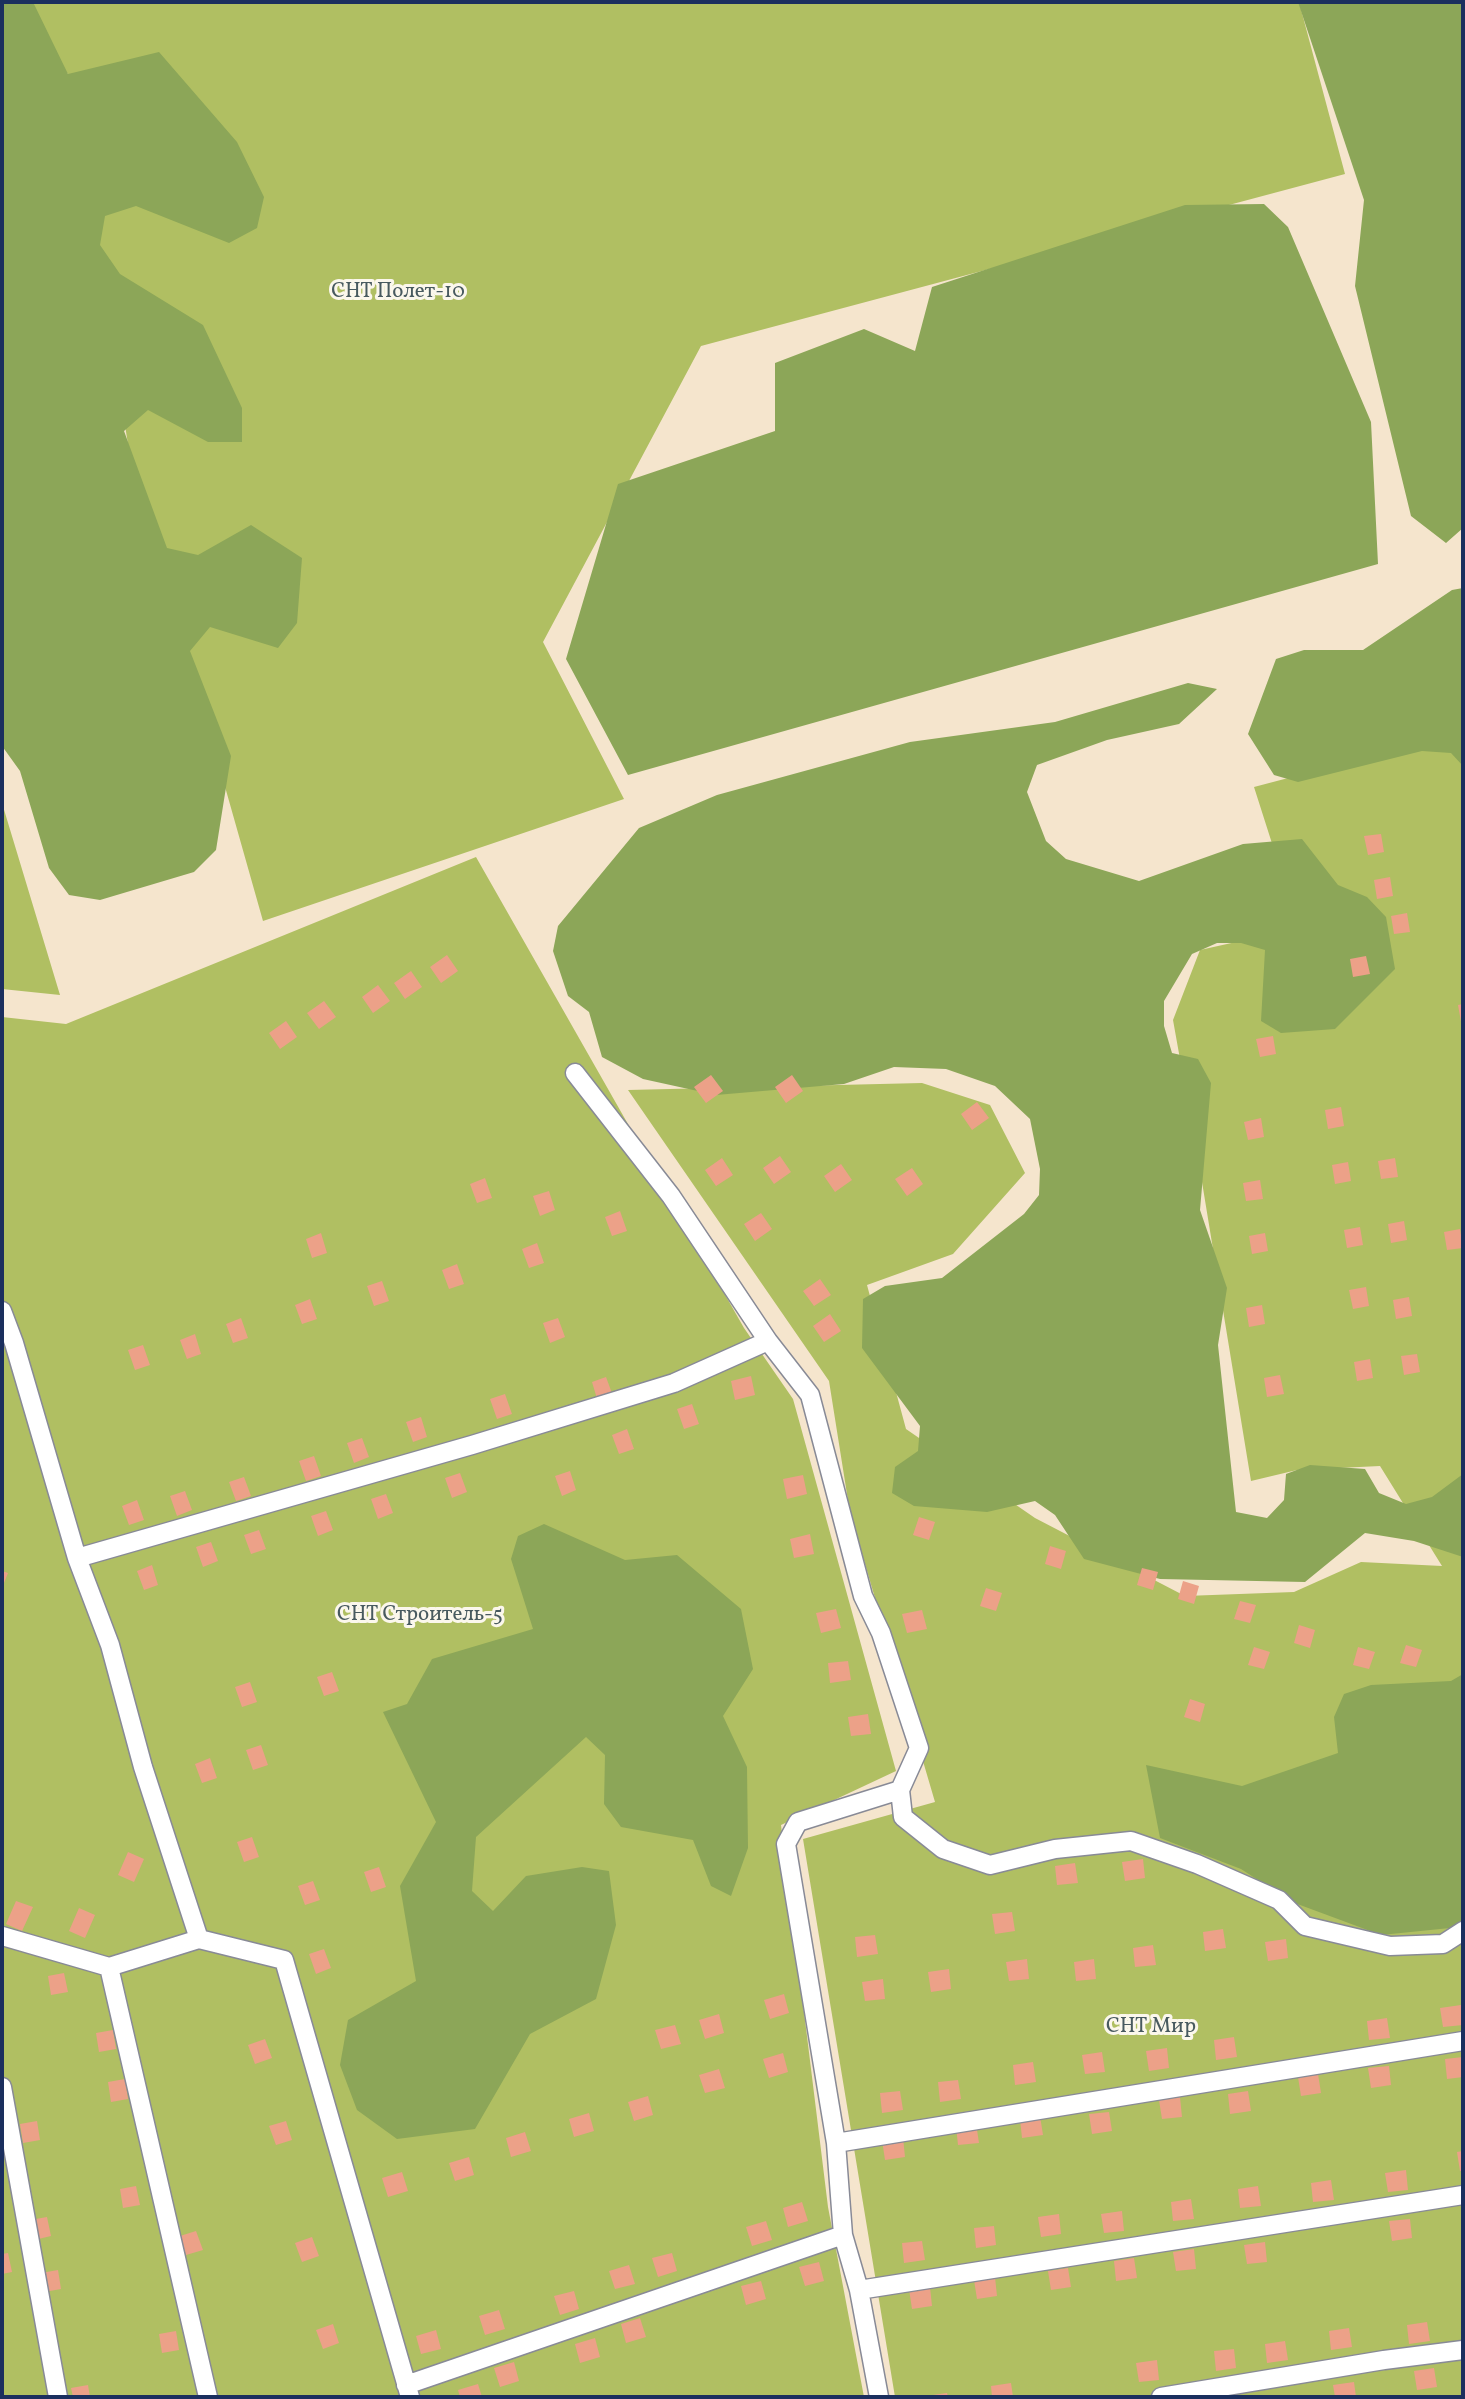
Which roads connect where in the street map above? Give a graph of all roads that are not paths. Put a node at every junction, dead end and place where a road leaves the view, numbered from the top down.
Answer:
1 (576, 1073) dead end
2 (2, 1311) edge
3 (768, 1340) junction
4 (77, 1558) junction
5 (900, 1790) junction
6 (1463, 1931) edge
7 (2, 1936) edge
8 (199, 1939) junction
9 (109, 1967) junction
10 (1463, 2041) edge
11 (2, 2087) edge
12 (836, 2143) junction
13 (1463, 2194) edge
14 (843, 2235) junction
15 (859, 2290) junction
16 (1463, 2350) edge
17 (408, 2391) edge
18 (58, 2397) edge
19 (208, 2397) edge
20 (879, 2397) edge
21 (1161, 2397) edge

1 - 3 street
2 - 4 street
3 - 4 street
3 - 5 street
4 - 8 street
5 - 6 street
5 - 12 street
7 - 9 street
8 - 9 street
8 - 17 street
9 - 19 street
10 - 12 street
11 - 18 street
12 - 14 street
13 - 15 street
14 - 15 street
14 - 17 street
15 - 20 street
16 - 21 street

